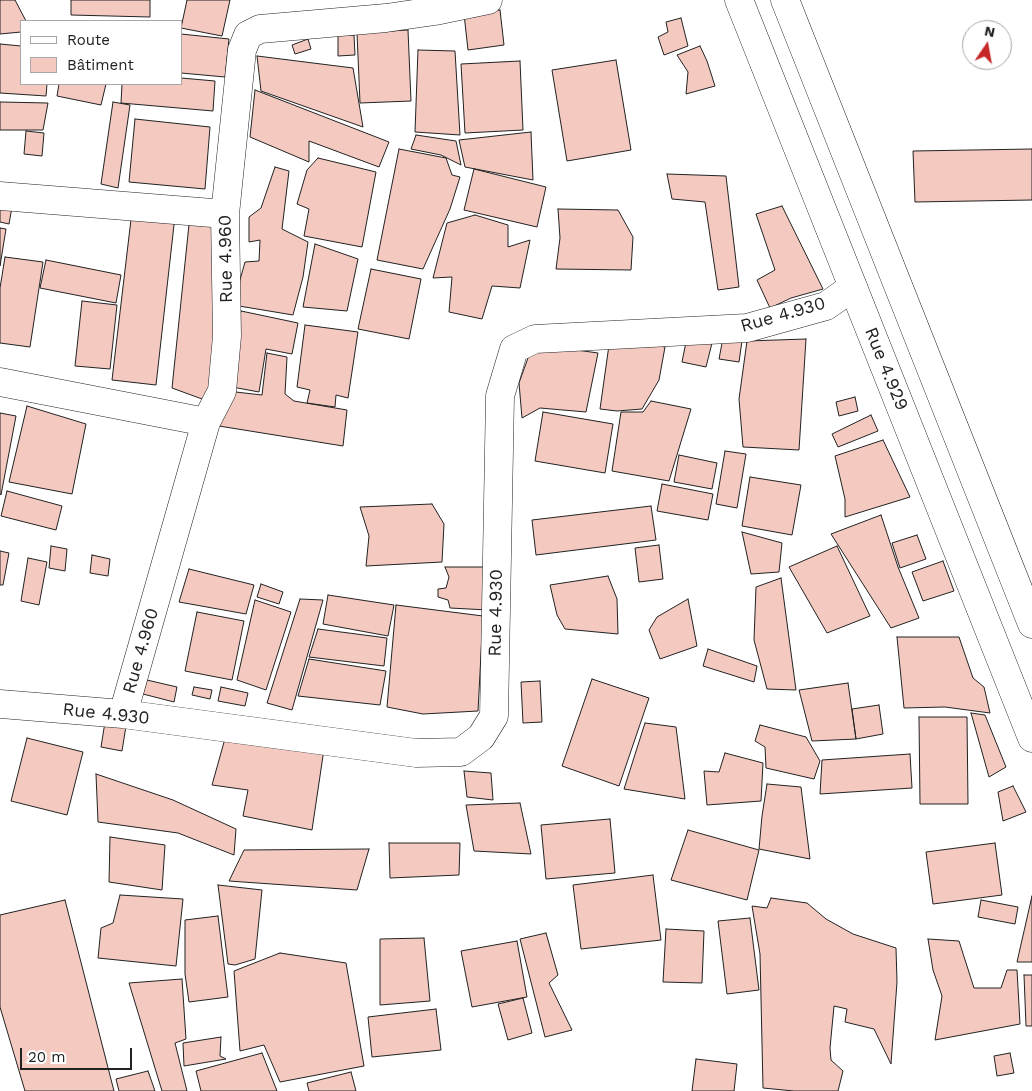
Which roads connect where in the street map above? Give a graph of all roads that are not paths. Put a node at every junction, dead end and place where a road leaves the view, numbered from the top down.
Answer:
1 (488, 0) edge
2 (739, 0) edge
3 (785, 0) edge
4 (0, 196) edge
5 (225, 214) junction
6 (853, 287) junction
7 (0, 382) edge
8 (206, 422) junction
9 (1032, 624) edge
10 (0, 704) edge
11 (123, 714) junction
12 (1032, 738) edge

1 - 5 street, Rue 4.960
2 - 6 street, Rue 4.929
3 - 9 street
4 - 5 street
5 - 8 street, Rue 4.960
6 - 11 street, Rue 4.930
6 - 12 street, Rue 4.929
7 - 8 street
8 - 11 street, Rue 4.960
10 - 11 street, Rue 4.930

